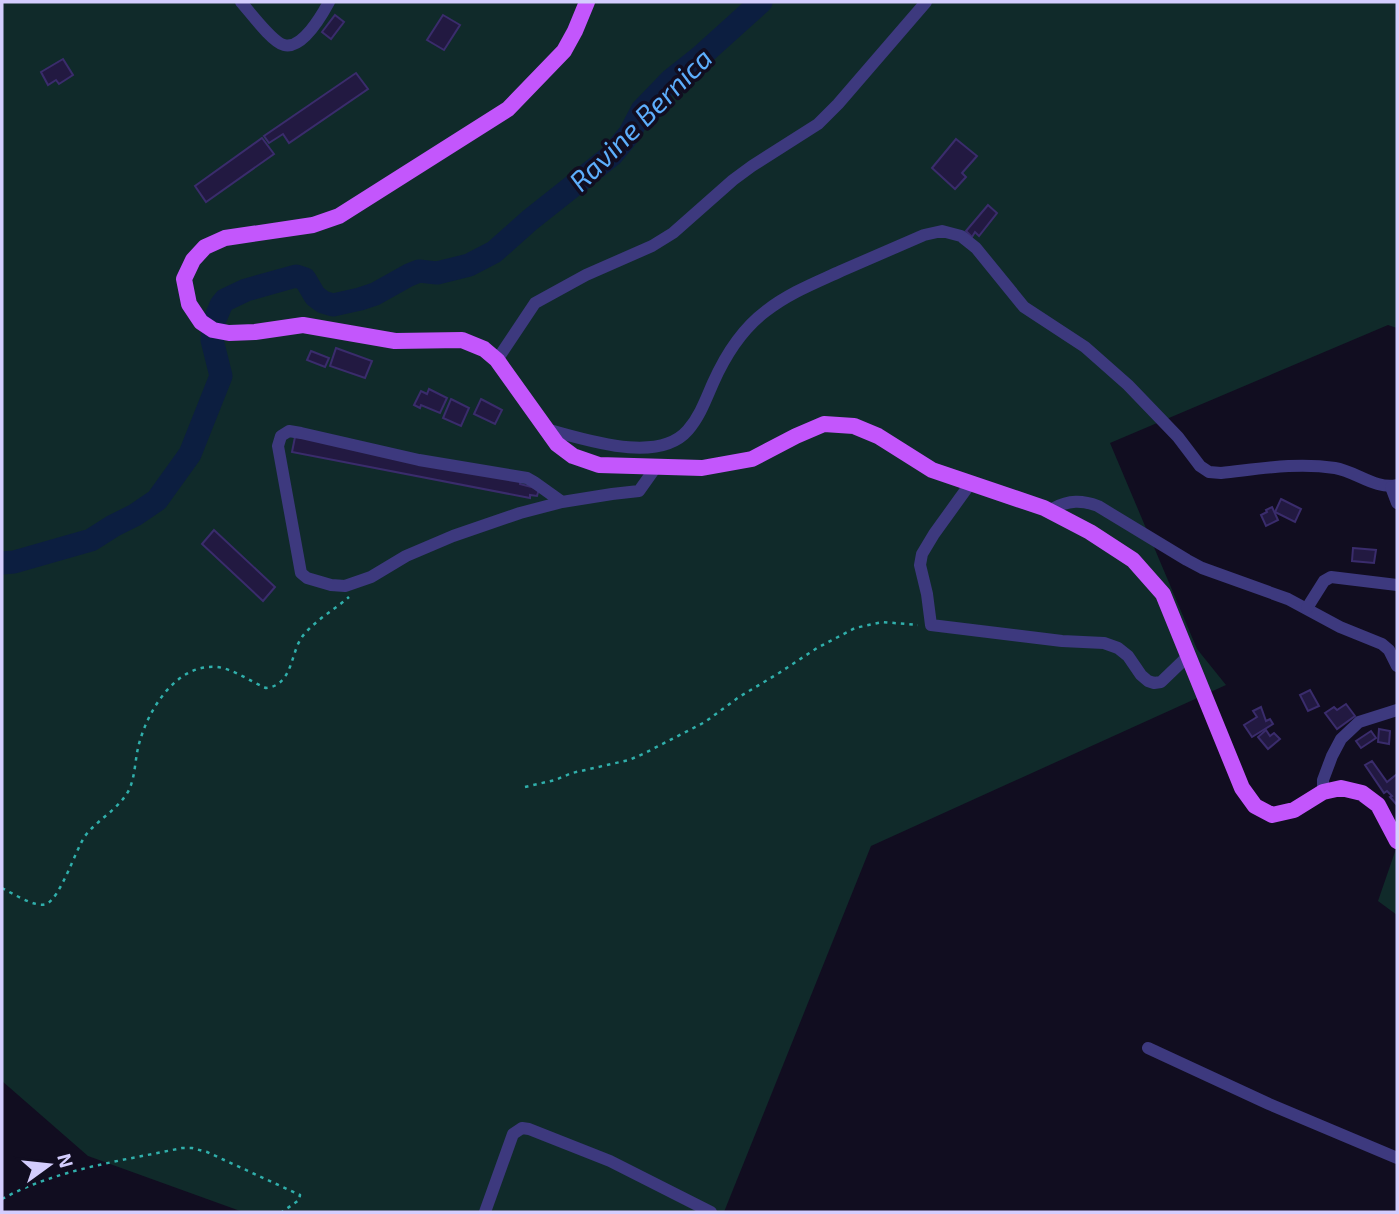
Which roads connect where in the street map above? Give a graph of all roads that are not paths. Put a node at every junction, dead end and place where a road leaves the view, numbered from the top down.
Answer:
1 (242, 2) edge
2 (329, 2) edge
3 (587, 2) edge
4 (926, 2) edge
5 (497, 360) junction
6 (546, 429) junction
7 (656, 467) junction
8 (970, 484) junction
9 (1394, 486) edge
10 (562, 502) junction
11 (1397, 503) edge
12 (1052, 512) junction
13 (1397, 585) edge
14 (1307, 608) junction
15 (1188, 656) junction
16 (1397, 666) edge
17 (1397, 710) edge
18 (1323, 792) junction
19 (1397, 841) edge
20 (1148, 1048) dead end
21 (1397, 1158) edge
22 (485, 1212) edge
23 (711, 1212) edge

1 - 2 street
3 - 5 main road
4 - 5 street
5 - 6 main road
6 - 7 main road
6 - 9 street
7 - 8 main road
7 - 10 street
8 - 12 main road
8 - 15 street
9 - 11 street
10 - 10 street
12 - 14 street
12 - 15 main road
13 - 14 street
14 - 16 street
15 - 18 main road
17 - 18 street
18 - 19 main road
20 - 21 street
22 - 23 street

